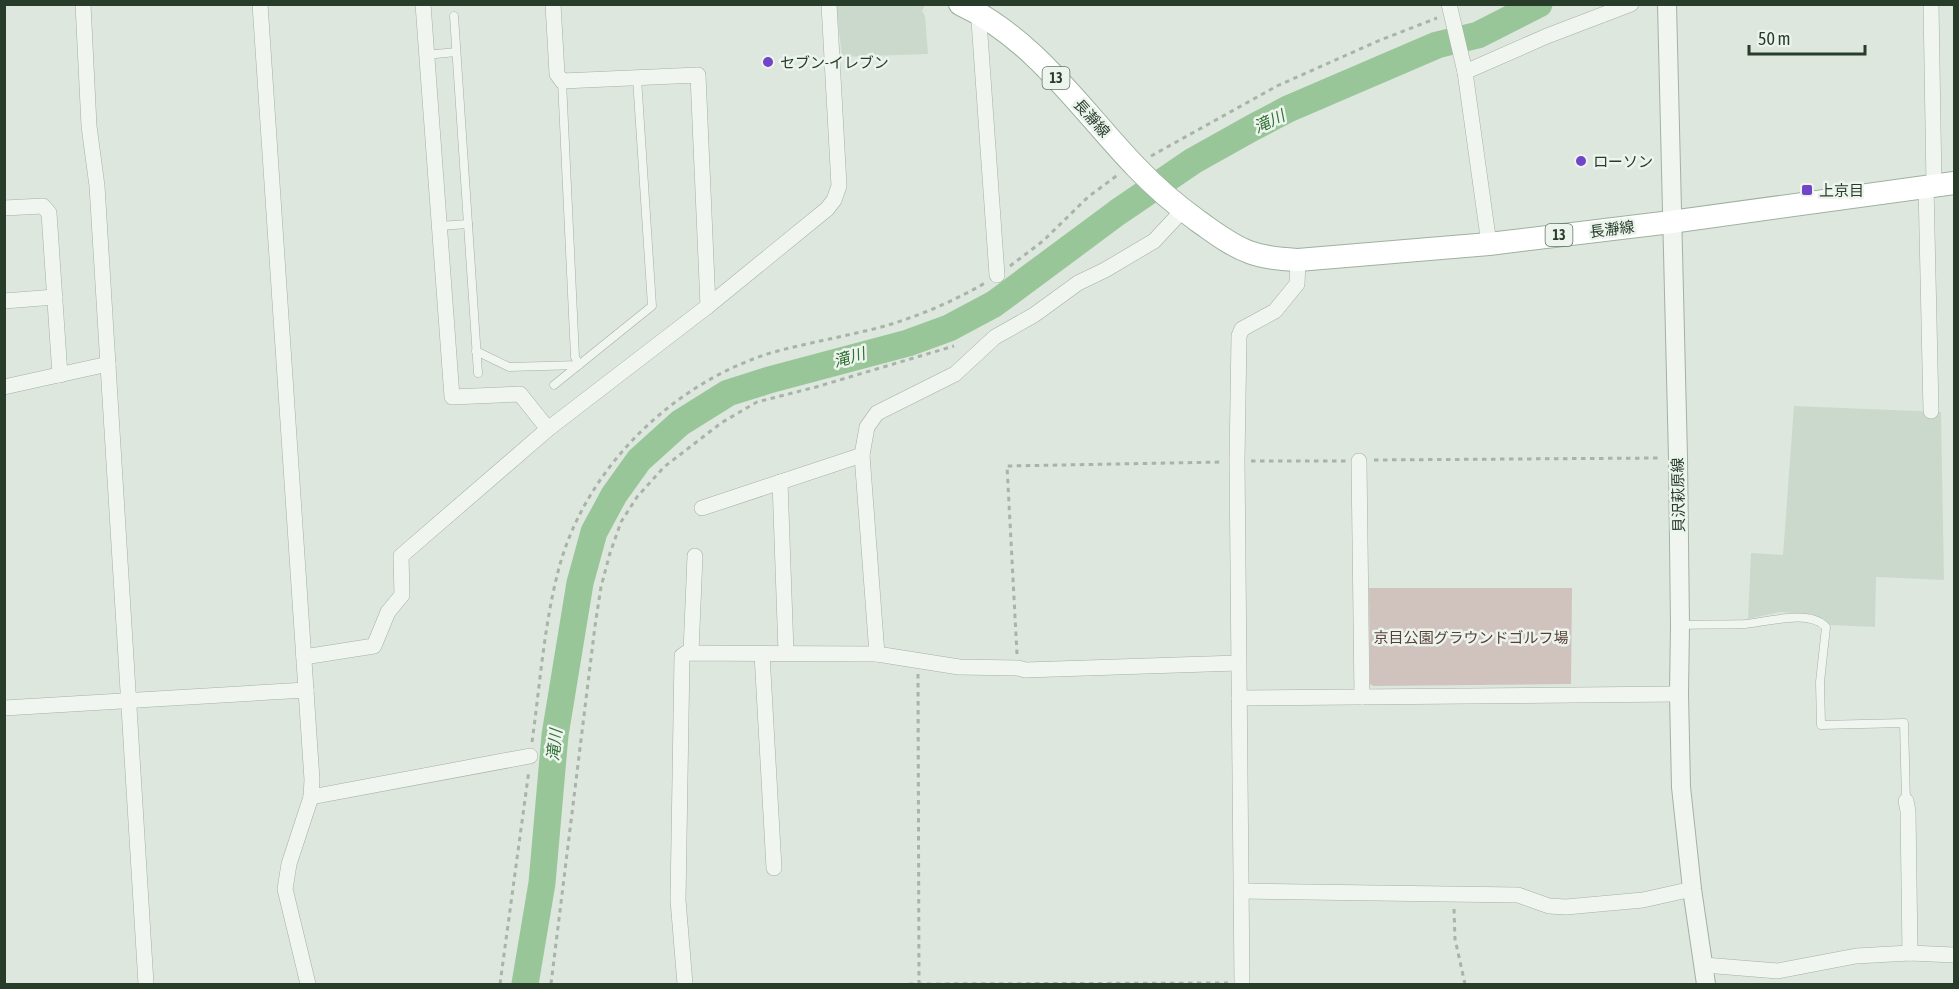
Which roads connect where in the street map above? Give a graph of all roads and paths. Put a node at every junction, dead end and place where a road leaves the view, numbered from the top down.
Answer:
1 (83, 4) edge
2 (261, 4) edge
3 (423, 4) edge
4 (553, 4) edge
5 (829, 4) edge
6 (1631, 4) edge
7 (1667, 4) edge
8 (1931, 4) edge
9 (972, 7) edge
10 (1450, 12) edge
11 (454, 16) dead end
12 (456, 52) junction
13 (426, 55) junction
14 (1465, 69) junction
15 (637, 78) junction
16 (562, 81) junction
17 (1136, 167) junction
18 (1938, 184) edge
19 (1179, 207) junction
20 (4, 208) edge
21 (1671, 222) junction
22 (468, 224) junction
23 (439, 226) junction
24 (1489, 244) junction
25 (1298, 260) junction
26 (997, 275) junction
27 (55, 297) junction
28 (4, 301) edge
29 (708, 306) junction
30 (954, 346) dead end
31 (476, 351) junction
32 (108, 364) junction
33 (579, 365) junction
34 (478, 372) dead end
35 (60, 375) junction
36 (554, 385) dead end
37 (4, 387) edge
38 (1931, 411) dead end
39 (548, 429) junction
40 (862, 455) junction
41 (1678, 458) junction
42 (1359, 460) junction
43 (1237, 461) junction
44 (780, 482) junction
45 (702, 508) dead end
46 (695, 556) dead end
47 (1680, 625) junction
48 (692, 652) junction
49 (786, 652) junction
50 (762, 654) junction
51 (877, 654) junction
52 (304, 657) junction
53 (918, 659) junction
54 (1238, 663) junction
55 (1018, 668) junction
56 (306, 690) junction
57 (1679, 694) junction
58 (1362, 697) junction
59 (1239, 698) junction
60 (129, 702) junction
61 (4, 708) edge
62 (530, 756) junction
63 (311, 797) junction
64 (1906, 801) joint
65 (774, 868) dead end
66 (1692, 889) junction
67 (1242, 891) junction
68 (1453, 894) junction
69 (1910, 953) junction
70 (1954, 955) edge
71 (1704, 965) junction
72 (146, 984) edge
73 (308, 984) edge
74 (500, 984) edge
75 (551, 984) edge
76 (685, 984) edge
77 (909, 984) edge
78 (918, 984) edge
79 (1242, 984) edge
80 (1465, 984) edge
81 (1706, 984) edge

1 - 32 street
2 - 52 street
3 - 13 street
4 - 16 street
5 - 29 street
6 - 14 street
7 - 21 street, 貝沢萩原線
8 - 18 street
9 - 17 main road, 長瀞線 / 13
9 - 26 street
10 - 14 street
10 - 17 path
11 - 12 lane
12 - 13 lane
12 - 22 lane
13 - 23 street
14 - 24 street
15 - 16 street
15 - 29 street
15 - 33 lane
16 - 33 lane
17 - 19 main road, 13
17 - 26 path
18 - 21 main road, 長瀞線 / 13
18 - 38 street
19 - 25 main road, 長瀞線 / 13
19 - 40 street
20 - 27 street
21 - 24 main road, 長瀞線 / 13
21 - 41 street, 貝沢萩原線
22 - 23 lane
22 - 31 lane
23 - 39 street
24 - 25 main road, 長瀞線 / 13
25 - 43 street
26 - 62 path
27 - 28 street
27 - 35 street
29 - 39 street
30 - 75 path
31 - 33 lane
31 - 34 lane
32 - 35 street
32 - 60 street
33 - 36 lane
35 - 37 street
39 - 52 street
40 - 44 street
40 - 51 street
41 - 42 path
41 - 47 street, 貝沢萩原線
42 - 43 path
42 - 58 street
43 - 54 street
43 - 55 path
44 - 45 street
44 - 49 street
46 - 48 street
47 - 57 street, 貝沢萩原線
47 - 64 lane
48 - 50 street
48 - 76 street
49 - 50 street
49 - 51 street
50 - 65 street
51 - 53 street
52 - 56 street
53 - 55 street
53 - 78 path
54 - 55 street
54 - 59 street
56 - 60 street
56 - 63 street
57 - 58 street
57 - 66 street, 貝沢萩原線
58 - 59 street
59 - 67 street
60 - 61 street
60 - 72 street
62 - 63 street
62 - 74 path
63 - 73 street
64 - 69 street
66 - 68 street
66 - 71 street, 貝沢萩原線
67 - 68 street
67 - 79 street
68 - 80 path
69 - 70 street
69 - 71 street
71 - 81 street, 貝沢萩原線
77 - 78 path
78 - 79 path

